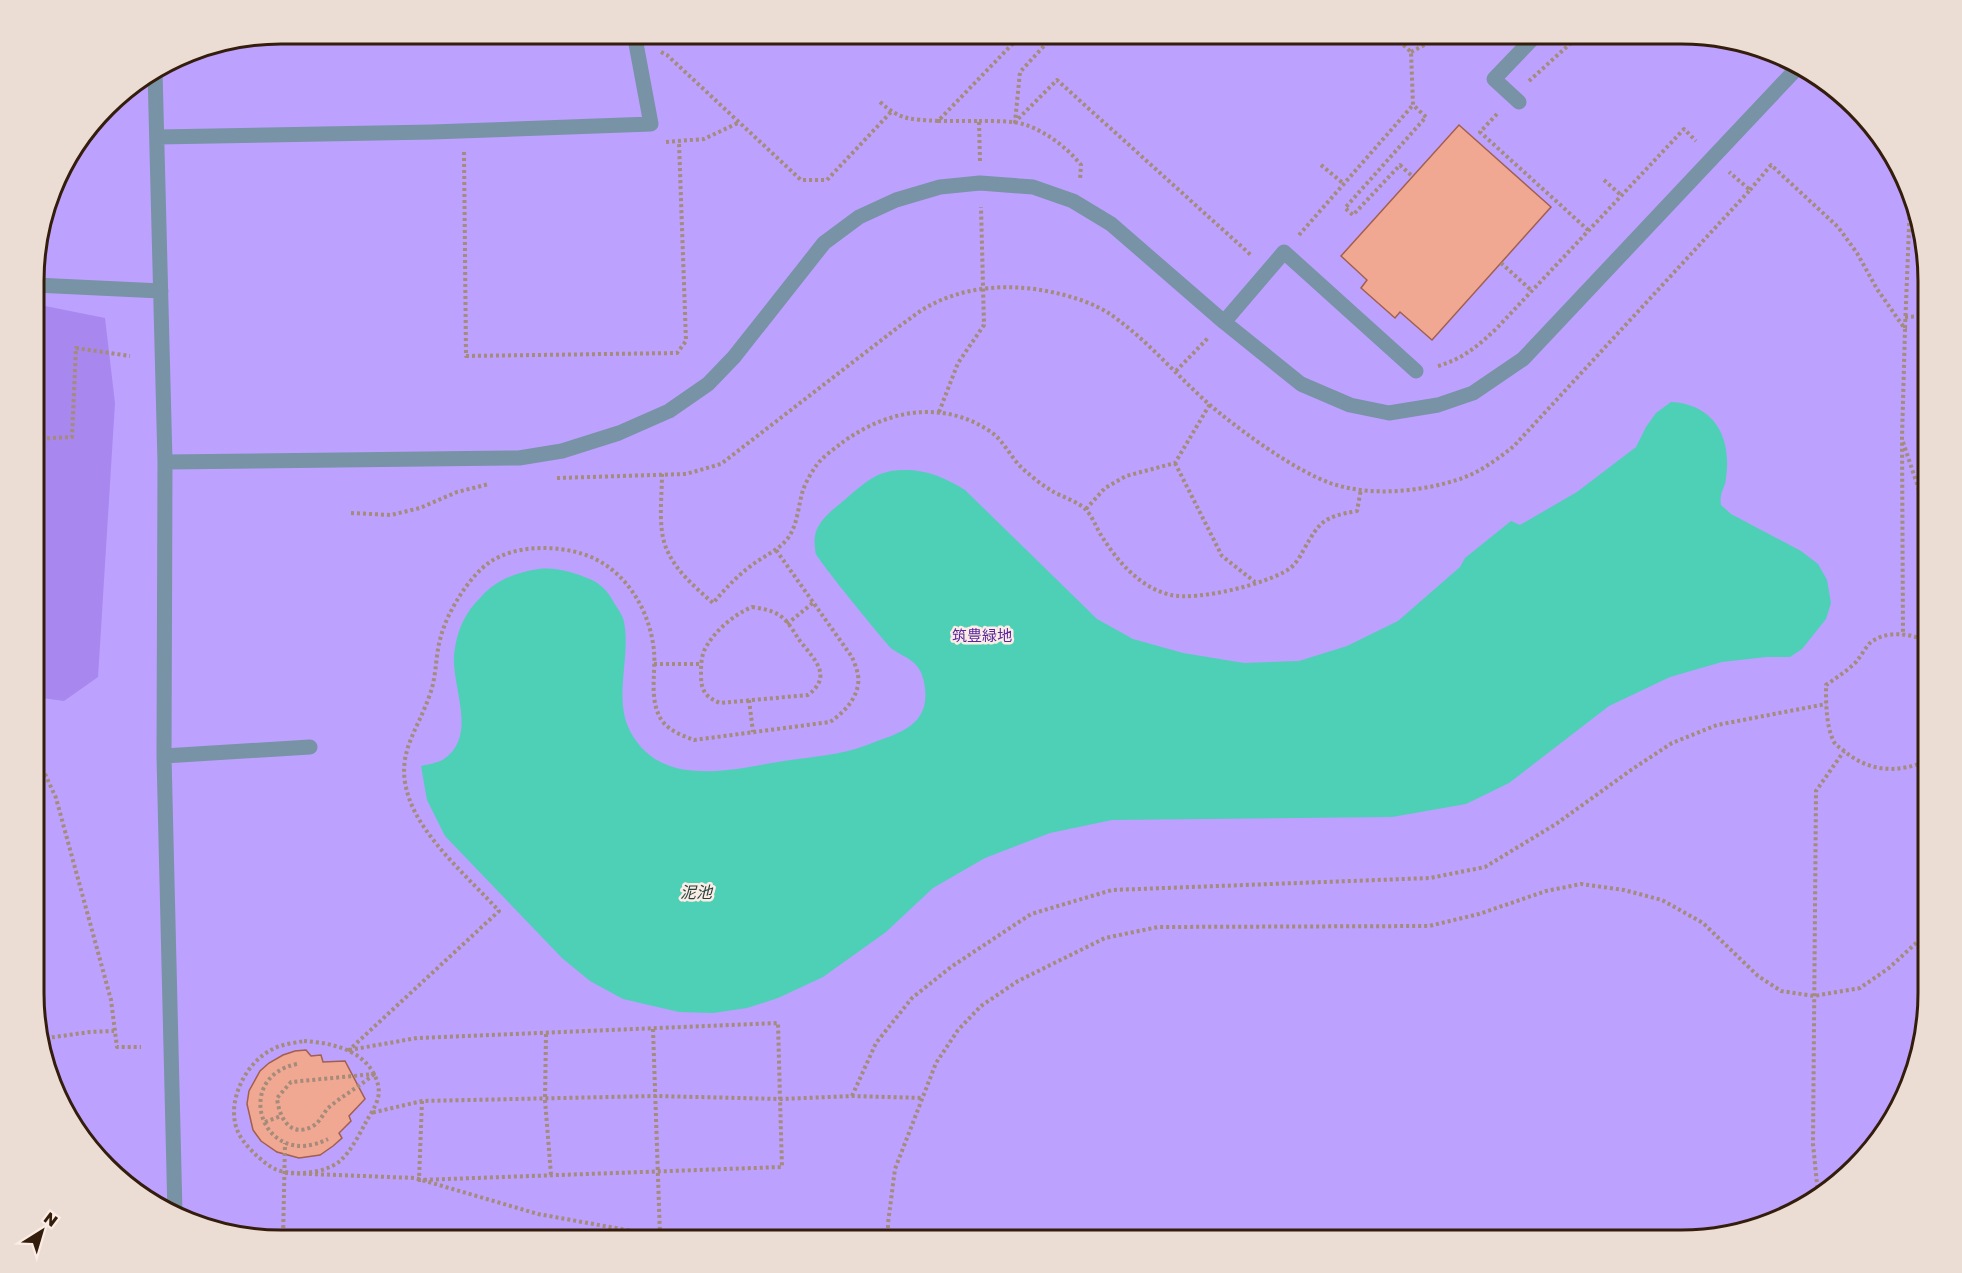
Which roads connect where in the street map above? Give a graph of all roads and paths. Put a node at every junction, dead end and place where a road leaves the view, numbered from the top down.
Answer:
1 (636, 44) edge
2 (648, 44) edge
3 (1012, 44) edge
4 (1046, 44) edge
5 (1402, 44) edge
6 (1426, 44) edge
7 (1527, 44) edge
8 (1571, 44) edge
9 (1411, 52) junction
10 (1794, 72) edge
11 (155, 79) edge
12 (1516, 99) junction
13 (880, 102) dead end
14 (1413, 105) junction
15 (891, 112) junction
16 (938, 121) junction
17 (979, 121) junction
18 (740, 122) junction
19 (1015, 122) junction
20 (157, 137) junction
21 (655, 142) dead end
22 (679, 142) junction
23 (464, 146) dead end
24 (1703, 148) dead end
25 (1322, 165) dead end
26 (1724, 168) dead end
27 (1412, 176) dead end
28 (1604, 180) dead end
29 (980, 183) junction
30 (1344, 184) junction
31 (1750, 190) junction
32 (1621, 196) junction
33 (1073, 201) junction
34 (1909, 217) edge
35 (1588, 230) junction
36 (1284, 252) junction
37 (1501, 263) dead end
38 (1268, 270) junction
39 (44, 285) edge
40 (984, 289) junction
41 (161, 291) junction
42 (1532, 291) junction
43 (1918, 316) edge
44 (1905, 317) junction
45 (1224, 321) junction
46 (1905, 329) junction
47 (130, 356) dead end
48 (1176, 371) junction
49 (1416, 371) joint
50 (1210, 404) junction
51 (939, 412) junction
52 (1902, 438) junction
53 (44, 439) edge
54 (165, 462) junction
55 (1175, 463) junction
56 (662, 474) junction
57 (548, 479) dead end
58 (493, 483) dead end
59 (1918, 485) edge
60 (1361, 489) junction
61 (1086, 509) junction
62 (351, 513) dead end
63 (776, 550) junction
64 (1256, 582) junction
65 (814, 602) junction
66 (788, 624) junction
67 (1903, 635) junction
68 (1918, 639) edge
69 (654, 664) junction
70 (701, 664) junction
71 (749, 700) junction
72 (1826, 704) junction
73 (753, 732) junction
74 (310, 747) dead end
75 (1844, 751) junction
76 (164, 756) junction
77 (1918, 763) edge
78 (44, 772) edge
79 (1918, 942) edge
80 (1814, 996) junction
81 (653, 1029) junction
82 (114, 1031) junction
83 (546, 1034) junction
84 (48, 1039) edge
85 (141, 1047) dead end
86 (348, 1051) junction
87 (297, 1064) dead end
88 (374, 1074) junction
89 (655, 1096) junction
90 (852, 1096) junction
91 (922, 1098) junction
92 (780, 1099) junction
93 (545, 1100) junction
94 (422, 1101) junction
95 (370, 1113) junction
96 (280, 1116) junction
97 (265, 1122) junction
98 (328, 1139) dead end
99 (285, 1143) junction
100 (657, 1171) junction
101 (285, 1173) junction
102 (552, 1174) junction
103 (1817, 1187) edge
104 (175, 1204) edge
105 (283, 1230) edge
106 (627, 1230) edge
107 (660, 1230) edge
108 (888, 1230) edge

1 - 20 lane
2 - 18 path
3 - 16 path
4 - 19 path
5 - 9 path
6 - 9 path
7 - 12 lane
8 - 12 path
9 - 14 path
10 - 45 lane
11 - 20 lane
12 - 35 path
13 - 15 path
14 - 27 path
14 - 30 path
15 - 16 path
15 - 18 path
16 - 17 path
17 - 19 path
17 - 29 path
18 - 22 path
19 - 33 path
19 - 38 path
20 - 41 lane
21 - 22 path
22 - 23 path
24 - 32 path
25 - 30 path
26 - 31 path
28 - 32 path
29 - 33 lane
29 - 40 path
29 - 54 lane
30 - 36 path
31 - 46 path
31 - 60 path
32 - 35 path
33 - 45 lane
34 - 44 path
35 - 42 path
36 - 38 lane
36 - 49 lane
37 - 42 path
38 - 45 lane
39 - 41 lane
40 - 48 path
40 - 51 path
40 - 56 path
41 - 54 lane
42 - 49 path
43 - 44 path
44 - 46 path
45 - 48 path
46 - 52 path
47 - 53 path
48 - 50 path
50 - 55 path
50 - 60 path
51 - 61 path
51 - 63 path
52 - 59 path
52 - 67 path
54 - 76 lane
55 - 61 path
55 - 64 path
56 - 57 path
56 - 63 path
58 - 62 path
60 - 64 path
61 - 64 path
63 - 65 path
65 - 66 path
65 - 73 path
66 - 70 path
66 - 71 path
67 - 68 path
67 - 72 path
69 - 70 path
69 - 73 path
69 - 86 path
70 - 71 path
71 - 73 path
72 - 75 path
72 - 90 path
74 - 76 lane
75 - 77 path
75 - 80 path
76 - 104 lane
78 - 82 path
79 - 80 path
80 - 91 path
80 - 103 path
81 - 83 path
81 - 89 path
81 - 92 path
82 - 84 path
82 - 85 path
83 - 86 path
83 - 93 path
86 - 88 path
86 - 95 path
87 - 97 path
88 - 95 path
88 - 96 path
88 - 96 path
89 - 92 path
89 - 93 path
89 - 100 path
90 - 91 path
90 - 92 path
91 - 108 path
92 - 100 path
93 - 94 path
93 - 102 path
94 - 95 path
94 - 102 path
96 - 97 path
97 - 99 path
98 - 99 path
99 - 101 path, bridge
100 - 102 path
100 - 107 path, bridge
101 - 105 path, bridge
101 - 106 path, bridge

